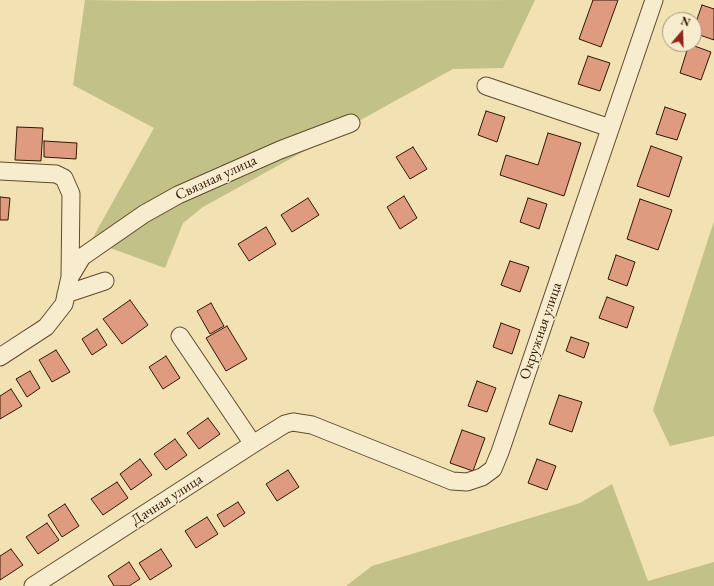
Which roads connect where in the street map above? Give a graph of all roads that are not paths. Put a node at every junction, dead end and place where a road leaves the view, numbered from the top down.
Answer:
1 (654, 0) edge
2 (486, 86) dead end
3 (351, 124) dead end
4 (610, 128) junction
5 (0, 171) edge
6 (105, 281) dead end
7 (68, 286) junction
8 (180, 336) dead end
9 (0, 357) edge
10 (303, 423) joint
11 (253, 444) junction
12 (33, 586) edge

1 - 4 street, Окружная улица
2 - 4 street
3 - 7 street, Связная улица
4 - 10 street, Окружная улица
5 - 7 street
6 - 7 street
7 - 9 street, Связная улица
8 - 11 street
10 - 11 street, Дачная улица
11 - 12 street, Дачная улица

